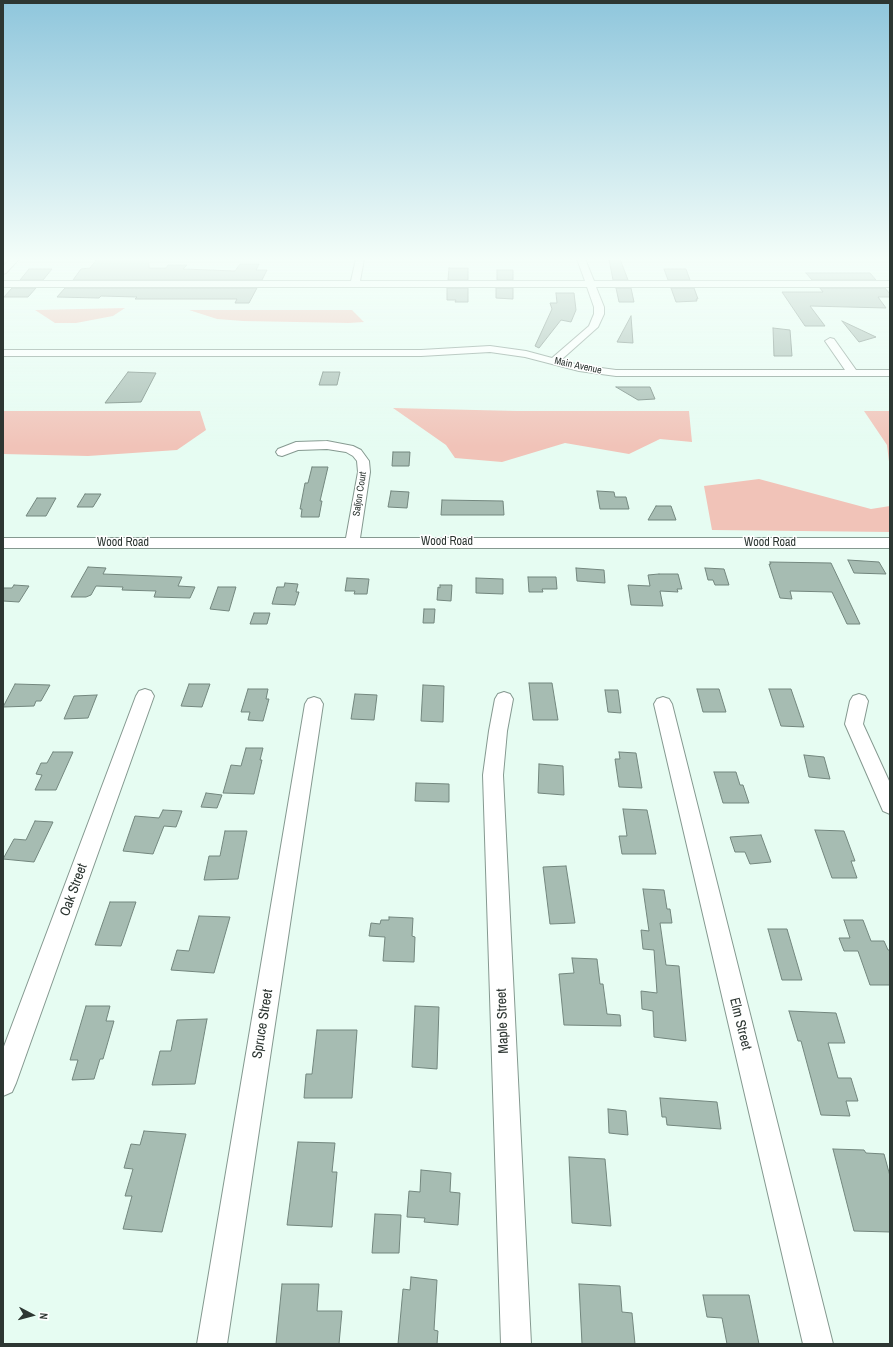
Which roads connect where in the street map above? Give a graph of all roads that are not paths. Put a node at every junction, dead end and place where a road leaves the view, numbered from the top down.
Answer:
1 (596, 322) edge
2 (830, 341) dead end
3 (3, 353) edge
4 (554, 361) junction
5 (854, 374) junction
6 (890, 374) edge
7 (282, 452) dead end
8 (352, 542) junction
9 (3, 543) edge
10 (890, 544) edge
11 (145, 696) dead end
12 (504, 699) dead end
13 (859, 701) dead end
14 (314, 704) dead end
15 (662, 704) dead end
16 (890, 805) edge
17 (3, 1083) edge
18 (212, 1344) edge
19 (516, 1344) edge
20 (818, 1344) edge

1 - 4 street
2 - 5 street
3 - 4 street, Main Avenue
4 - 5 street, Main Avenue
5 - 6 street, Main Avenue
7 - 8 street, Saljon Court
8 - 9 street, Wood Road
8 - 10 street, Wood Road
11 - 17 street, Oak Street
12 - 19 street, Maple Street
13 - 16 street
14 - 18 street, Spruce Street
15 - 20 street, Elm Street

